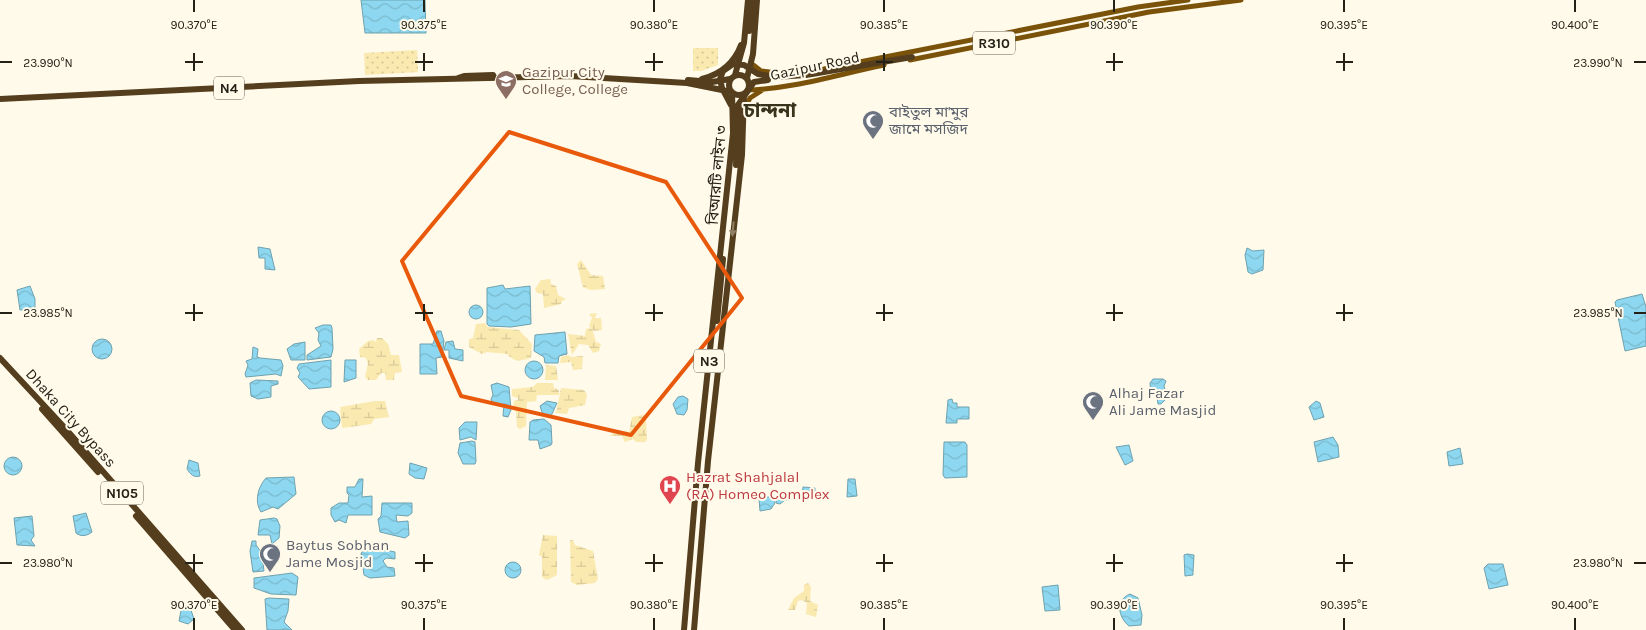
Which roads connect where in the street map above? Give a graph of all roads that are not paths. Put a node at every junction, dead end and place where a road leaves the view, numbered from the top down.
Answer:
1 (748, 0) edge
2 (753, 0) edge
3 (757, 0) edge
4 (1188, 0) edge
5 (1214, 0) edge
6 (1241, 0) edge
7 (746, 28) junction
8 (911, 55) junction
9 (733, 64) junction
10 (752, 64) junction
11 (839, 70) junction
12 (770, 73) junction
13 (733, 77) junction
14 (458, 78) junction
15 (747, 78) junction
16 (698, 80) junction
17 (764, 90) junction
18 (732, 92) junction
19 (745, 92) junction
20 (0, 99) edge
21 (743, 116) junction
22 (737, 191) junction
23 (724, 245) junction
24 (719, 258) junction
25 (0, 358) edge
26 (0, 364) edge
27 (235, 630) edge
28 (242, 630) edge
29 (684, 630) edge
30 (688, 630) edge
31 (694, 630) edge

1 - 7 highway, N3
2 - 9 highway
3 - 10 highway, N3
4 - 8 main road, Gazipur Road / R310
5 - 8 main road, বিআরটি লাইন ৩
6 - 17 main road, Gazipur Road / R310
7 - 13 highway, N3
7 - 16 highway, N3
8 - 11 highway, বিআরটি লাইন ৩
8 - 12 main road, Gazipur Road / R310
9 - 11 highway, বিআরটি লাইন ৩
9 - 23 highway, বিআরটি লাইন ৩
10 - 12 main road, Gazipur Road / R310
10 - 15 highway, N3
11 - 22 highway, বিআরটি লাইন ৩
12 - 15 main road
13 - 15 highway
13 - 16 highway, N4
13 - 18 highway, N3
14 - 16 highway, N4
14 - 18 highway, N4
14 - 20 highway, N4
15 - 19 highway, N3
17 - 19 main road, Gazipur Road / R310
17 - 21 main road
18 - 19 highway
18 - 24 highway, N3
19 - 21 highway, N3
21 - 22 highway, N3
22 -> 31 highway, N3
23 - 24 highway
23 - 30 highway
24 - 29 highway, N3
25 - 28 highway, Dhaka City Bypass / N105
26 - 27 highway

